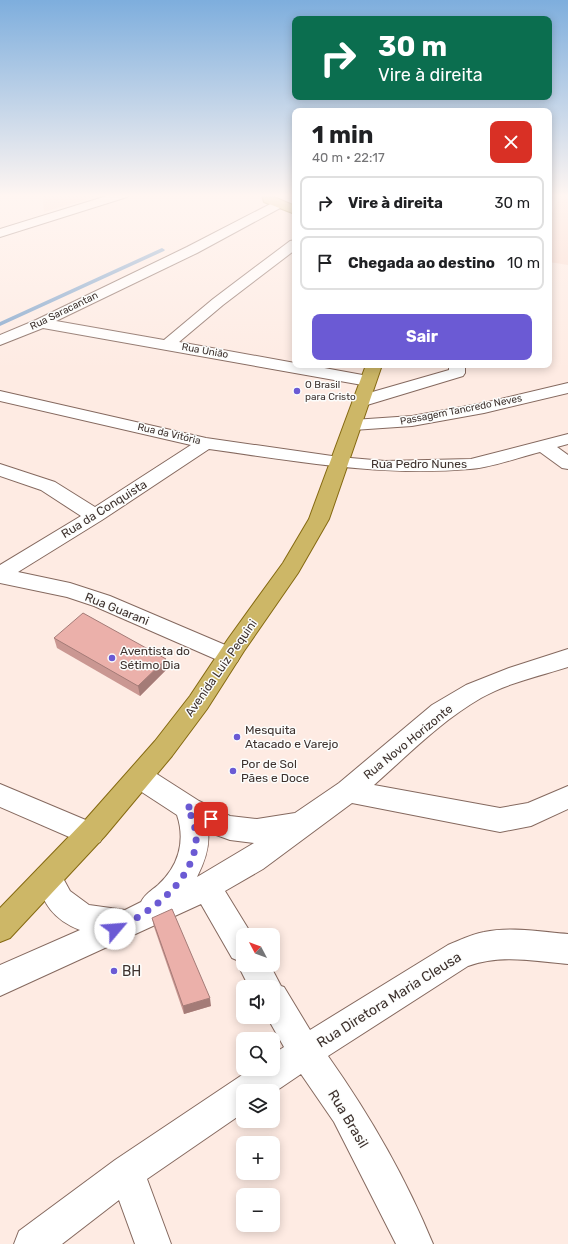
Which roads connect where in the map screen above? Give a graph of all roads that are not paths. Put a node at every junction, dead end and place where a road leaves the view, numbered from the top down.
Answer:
1 (186, 253) edge
2 (283, 253) edge
3 (41, 323) junction
4 (0, 340) edge
5 (168, 344) junction
6 (292, 362) edge
7 (336, 368) edge
8 (457, 368) edge
9 (371, 373) edge
10 (568, 388) edge
11 (0, 396) edge
12 (361, 401) junction
13 (353, 425) junction
14 (568, 439) edge
15 (206, 443) junction
16 (543, 445) junction
17 (339, 462) junction
18 (568, 464) edge
19 (0, 470) edge
20 (95, 516) junction
21 (0, 575) edge
22 (229, 656) junction
23 (568, 658) edge
24 (140, 777) junction
25 (348, 791) junction
26 (0, 795) edge
27 (568, 797) edge
28 (187, 806) junction
29 (301, 824) junction
30 (90, 834) junction
31 (48, 878) junction
32 (207, 887) junction
33 (128, 923) junction
34 (0, 928) edge
35 (236, 936) edge
36 (568, 950) edge
37 (0, 981) edge
38 (280, 1010) edge
39 (305, 1052) junction
40 (257, 1084) edge
41 (236, 1099) edge
42 (127, 1172) junction
43 (32, 1244) edge
44 (153, 1244) edge
45 (415, 1244) edge

1 - 3 street, Rua Saracantan
2 - 5 street
3 - 4 street, Rua Saracantan
3 - 5 street, Rua União
5 - 6 street, Rua União
7 - 9 street, Rua União
8 - 12 street
9 - 12 main road, Avenida Luiz Pequini
10 - 13 street, Passagem Tancredo Neves
11 - 15 street, Rua da Vitória
12 - 13 main road, Avenida Luiz Pequini
13 - 17 main road, Avenida Luiz Pequini
14 - 16 street, Rua Pedro Nunes
15 - 17 street, Rua da Vitória
15 - 20 street, Rua da Conquista
16 - 17 street, Rua Pedro Nunes
16 - 18 street
17 - 22 main road, Avenida Luiz Pequini
19 - 20 street
20 - 21 street, Rua da Conquista
21 - 22 street, Rua Guarani
22 - 24 main road, Avenida Luiz Pequini
23 - 25 street, Rua Novo Horizonte
24 - 28 street, Rua Novo Horizonte
24 - 30 main road, Avenida Luiz Pequini
25 - 27 street
25 - 29 street, Rua Novo Horizonte
26 - 30 street
28 - 29 street, Rua Novo Horizonte
28 - 33 street
29 - 32 street, Rua Novo Horizonte
30 - 31 main road, Avenida Luiz Pequini
31 - 33 street, Rua Novo Horizonte
31 - 34 main road, Avenida Luiz Pequini
32 - 33 street, Rua Novo Horizonte
32 - 35 street
33 - 37 street, Rua Novo Horizonte
36 - 39 street, Rua Diretora Maria Cleusa
38 - 39 street, Rua Brasil
39 - 40 street, Rua Diretora Maria Cleusa
39 - 45 street, Rua Brasil
41 - 42 street
42 - 43 street
42 - 44 street

